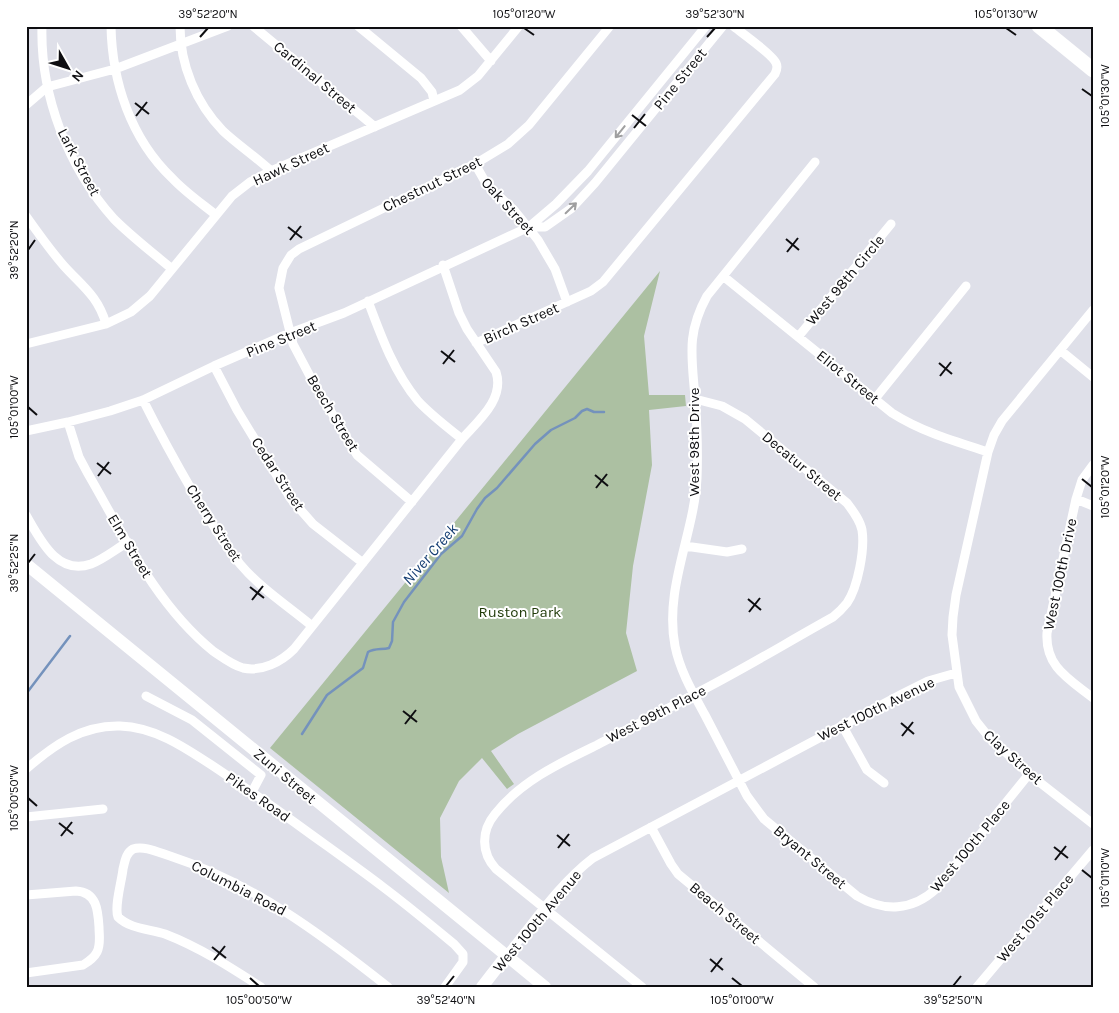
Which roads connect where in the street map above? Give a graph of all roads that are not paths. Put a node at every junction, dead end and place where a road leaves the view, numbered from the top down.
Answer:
1 (42, 26) edge
2 (111, 26) edge
3 (180, 26) edge
4 (228, 26) edge
5 (254, 26) edge
6 (358, 26) edge
7 (461, 26) edge
8 (519, 26) edge
9 (610, 26) edge
10 (706, 26) edge
11 (723, 26) edge
12 (733, 26) edge
13 (1039, 26) edge
14 (693, 42) junction
15 (180, 44) junction
16 (704, 50) junction
17 (491, 61) junction
18 (115, 69) junction
19 (1093, 70) edge
20 (47, 87) junction
21 (434, 101) junction
22 (26, 105) edge
23 (641, 106) junction
24 (651, 114) junction
25 (375, 126) junction
26 (816, 162) dead end
27 (475, 164) junction
28 (592, 166) junction
29 (271, 170) junction
30 (602, 174) junction
31 (216, 215) junction
32 (26, 216) edge
33 (891, 224) dead end
34 (528, 226) junction
35 (443, 265) junction
36 (172, 269) junction
37 (723, 276) junction
38 (966, 286) dead end
39 (368, 301) junction
40 (567, 302) junction
41 (1093, 310) edge
42 (106, 324) junction
43 (290, 334) junction
44 (798, 337) junction
45 (476, 343) junction
46 (26, 344) edge
47 (1060, 350) junction
48 (214, 366) junction
49 (1093, 377) edge
50 (695, 399) junction
51 (143, 400) junction
52 (874, 400) junction
53 (68, 422) junction
54 (26, 430) edge
55 (462, 439) junction
56 (988, 452) junction
57 (1093, 464) edge
58 (1076, 499) junction
59 (412, 502) junction
60 (1093, 506) edge
61 (26, 515) edge
62 (128, 542) junction
63 (685, 546) junction
64 (742, 549) dead end
65 (363, 563) junction
66 (26, 564) edge
67 (858, 568) joint
68 (312, 626) junction
69 (217, 653) joint
70 (956, 673) junction
71 (694, 695) junction
72 (146, 696) dead end
73 (1093, 698) edge
74 (842, 725) junction
75 (26, 769) edge
76 (1029, 774) junction
77 (738, 779) junction
78 (884, 783) dead end
79 (252, 792) junction
80 (102, 809) dead end
81 (26, 817) edge
82 (1093, 824) edge
83 (651, 828) junction
84 (1093, 850) edge
85 (26, 895) edge
86 (903, 907) joint
87 (545, 908) junction
88 (506, 956) junction
89 (26, 972) edge
90 (261, 987) edge
91 (388, 987) edge
92 (445, 987) edge
93 (482, 987) edge
94 (545, 987) edge
95 (642, 987) edge
96 (814, 987) edge
97 (977, 987) edge

1 - 20 street, Lark Street
2 - 18 street
3 - 15 street
4 - 15 street
5 - 25 street, Cardinal Street
6 - 21 street
7 - 17 street
8 - 17 street, Hawk Street
9 - 27 street, Chestnut Street
10 - 14 street, Pine Street
11 - 16 street, Pine Street
12 - 40 street, Birch Street
13 - 19 main road
14 - 16 street
14 - 23 street, Pine Street
15 - 18 street
15 - 29 street
16 - 24 street, Pine Street
17 - 21 street, Hawk Street
18 - 20 street
18 - 31 street
20 - 22 street
20 - 36 street, Lark Street
21 - 25 street, Hawk Street
23 - 24 street
23 -> 28 street, Pine Street
24 - 30 street, Pine Street
25 - 29 street, Hawk Street
26 - 37 street, West 98th Drive
27 - 34 street, Oak Street
27 - 43 street, Chestnut Street
28 - 30 street
28 - 34 street, Pine Street
29 - 31 street, Hawk Street
34 -> 30 street, Pine Street
31 - 36 street, Hawk Street
32 - 42 street
33 - 44 street, West 98th Circle
34 - 35 street, Pine Street
34 - 40 street, Oak Street
35 - 39 street, Pine Street
35 - 45 street
36 - 42 street, Hawk Street
37 - 44 street, Eliot Street
37 - 50 street, West 98th Drive
38 - 52 street
39 - 43 street, Pine Street
39 - 55 street
40 - 45 street, Birch Street
41 - 47 street
42 - 46 street, Hawk Street
43 - 48 street, Pine Street
43 - 59 street, Beech Street
44 - 52 street, Eliot Street
45 - 55 street, Birch Street
47 - 49 street
47 - 56 street
48 - 51 street, Pine Street
48 - 65 street, Cedar Street
50 - 63 street, West 98th Drive
50 - 67 street, Decatur Street
51 - 53 street, Pine Street
51 - 68 street, Cherry Street
52 - 56 street, Eliot Street
53 - 54 street, Pine Street
53 - 62 street, Elm Street
55 - 59 street, Birch Street
56 - 70 street
57 - 58 street, West 100th Drive
58 - 60 street
58 - 73 street, West 100th Drive
59 - 65 street, Birch Street
61 - 62 street
62 - 69 street, Elm Street
63 - 64 street
63 - 71 street, West 98th Drive
65 - 68 street, Birch Street
66 - 88 street, Zuni Street
67 - 71 street, West 99th Place
68 - 69 street, Birch Street
70 - 74 street, West 100th Avenue
70 - 76 street, Clay Street
71 - 77 street, West 98th Drive
71 - 87 street, West 99th Place
72 - 79 street
74 - 77 street, West 100th Avenue
74 - 78 street
75 - 79 street, Pikes Road
76 - 82 street, Clay Street
76 - 86 street, West 100th Place
77 - 83 street, West 100th Avenue
77 - 86 street, Bryant Street
79 - 92 street, Pikes Road
80 - 81 street
83 - 87 street, West 100th Avenue
83 - 96 street, Beach Street
84 - 97 street, West 101st Place
85 - 89 street
87 - 88 street, West 100th Avenue
87 - 95 street, West 99th Place
88 - 93 street, West 100th Avenue
88 - 94 street, Zuni Street
90 - 91 street, Columbia Road

